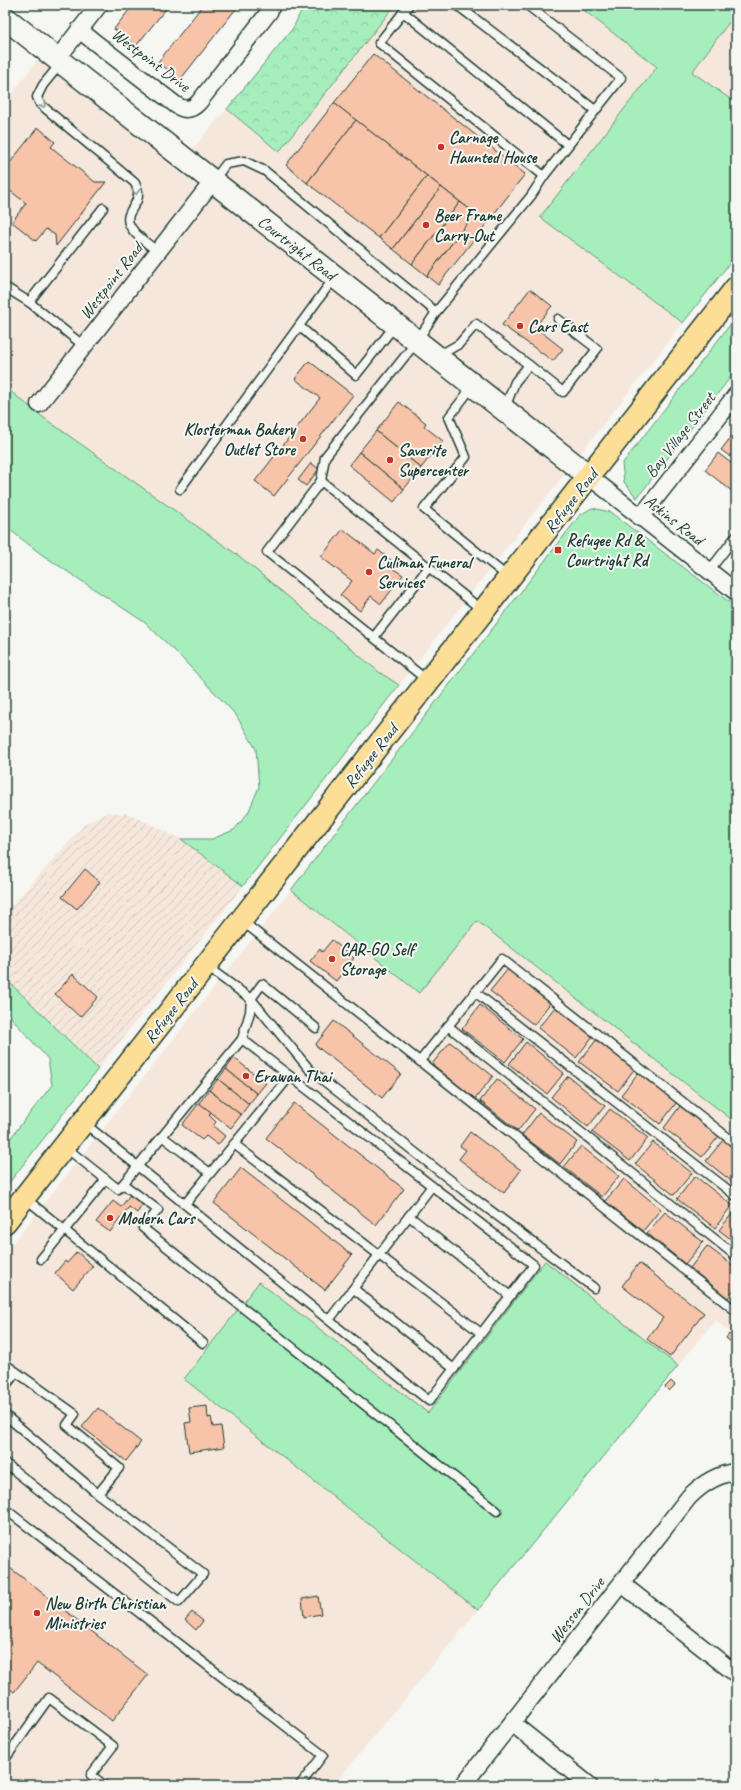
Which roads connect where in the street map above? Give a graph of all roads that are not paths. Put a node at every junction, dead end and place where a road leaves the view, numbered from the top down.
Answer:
1 (99, 5) edge
2 (272, 5) edge
3 (457, 5) edge
4 (527, 5) edge
5 (406, 8) edge
6 (5, 18) edge
7 (79, 30) junction
8 (59, 61) junction
9 (595, 110) junction
10 (568, 145) junction
11 (544, 176) junction
12 (212, 181) junction
13 (103, 208) dead end
14 (158, 252) junction
15 (334, 277) junction
16 (5, 287) edge
17 (736, 288) edge
18 (30, 302) junction
19 (436, 312) junction
20 (558, 319) dead end
21 (396, 324) junction
22 (298, 326) junction
23 (417, 341) junction
24 (84, 346) junction
25 (437, 356) junction
26 (529, 365) junction
27 (474, 385) junction
28 (736, 395) edge
29 (39, 404) dead end
30 (504, 409) junction
31 (590, 477) junction
32 (321, 481) junction
33 (180, 489) dead end
34 (640, 518) junction
35 (736, 536) edge
36 (429, 567) junction
37 (709, 571) junction
38 (510, 579) junction
39 (736, 592) edge
40 (484, 612) junction
41 (374, 638) junction
42 (429, 682) junction
43 (241, 921) junction
44 (206, 966) junction
45 (476, 992) junction
46 (251, 999) junction
47 (448, 1026) junction
48 (316, 1028) dead end
49 (242, 1039) junction
50 (420, 1061) junction
51 (290, 1076) junction
52 (83, 1122) junction
53 (163, 1137) junction
54 (234, 1144) junction
55 (736, 1144) edge
56 (65, 1146) junction
57 (138, 1167) junction
58 (210, 1173) junction
59 (106, 1179) junction
60 (123, 1184) junction
61 (432, 1186) junction
62 (736, 1196) edge
63 (24, 1198) junction
64 (185, 1204) junction
65 (409, 1216) junction
66 (5, 1222) edge
67 (64, 1230) junction
68 (380, 1256) junction
69 (736, 1256) edge
70 (41, 1260) dead end
71 (594, 1288) dead end
72 (354, 1289) junction
73 (510, 1296) junction
74 (736, 1311) edge
75 (329, 1320) junction
76 (481, 1333) junction
77 (203, 1343) dead end
78 (5, 1364) edge
79 (454, 1369) junction
80 (16, 1372) junction
81 (5, 1387) edge
82 (5, 1415) edge
83 (5, 1463) edge
84 (734, 1473) edge
85 (98, 1494) junction
86 (5, 1509) edge
87 (497, 1512) dead end
88 (622, 1584) junction
89 (736, 1674) edge
90 (512, 1723) junction
91 (5, 1759) edge
92 (104, 1785) edge
93 (300, 1785) edge
94 (463, 1785) edge
95 (589, 1785) edge

1 - 7 street
2 - 7 street, Westpoint Drive
3 - 9 lane
4 - 9 lane
5 - 10 lane
5 - 11 lane
6 - 8 street, Courtright Road
7 - 8 street
8 - 12 street, Courtright Road
8 -> 14 lane
9 - 10 lane
10 - 11 lane
11 - 19 lane
12 - 14 street, Westpoint Road
12 - 15 street, Courtright Road
12 - 19 lane
13 - 18 lane
14 - 24 street, Westpoint Road
15 - 21 street, Courtright Road
15 - 22 lane
16 - 18 lane
17 - 31 main road, Refugee Road
18 - 24 lane
19 - 23 lane
20 - 26 lane
21 - 22 lane
21 - 23 street, Courtright Road
22 - 33 lane
23 - 25 street, Courtright Road
23 - 32 lane
24 - 29 street, Westpoint Road
25 - 26 lane
25 - 27 street, Courtright Road
26 - 30 lane
27 - 30 street, Courtright Road
27 - 38 lane
28 - 34 street, Bay Village Street
30 - 31 street, Courtright Road
31 - 34 street, Askins Road
31 - 38 main road, Refugee Road
32 - 36 lane
32 - 41 lane
34 - 37 street, Askins Road
35 - 37 lane
36 - 40 lane
36 - 41 lane
37 - 39 street, Askins Road
38 - 40 main road, Refugee Road
40 - 42 main road, Refugee Road
41 - 42 lane
42 - 43 main road, Refugee Road
43 - 44 main road, Refugee Road
43 - 50 lane
44 - 46 lane
44 - 52 main road, Refugee Road
45 - 47 lane
45 - 55 lane
45 - 62 lane
46 - 48 lane
46 - 49 lane
46 - 71 lane
47 - 50 lane
47 - 69 lane
49 - 51 lane
49 - 53 lane
50 - 74 lane
51 - 54 lane
51 - 61 lane
52 - 56 main road, Refugee Road
52 - 57 lane
53 - 57 lane
53 - 58 lane
54 - 58 lane
54 - 68 lane
56 - 59 lane
56 - 63 main road, Refugee Road
57 - 60 lane
57 - 64 lane
58 - 64 lane
59 - 60 lane
59 - 67 lane
60 - 87 lane
61 - 65 lane
61 - 73 lane
63 - 66 main road, Refugee Road
63 - 67 lane
64 - 75 lane
65 - 68 lane
65 - 73 lane
67 - 70 lane
67 - 77 lane
68 - 72 lane
68 - 76 lane
72 - 75 lane
72 - 79 lane
73 - 76 lane
75 - 79 lane
76 - 79 lane
78 - 80 lane
80 - 81 lane
80 - 85 lane
82 - 85 lane
83 - 85 lane
84 - 88 street, Wesson Drive
86 - 93 lane
88 - 89 street
88 - 90 street, Wesson Drive
90 - 94 street, Wesson Drive
90 - 95 street
91 - 92 lane

